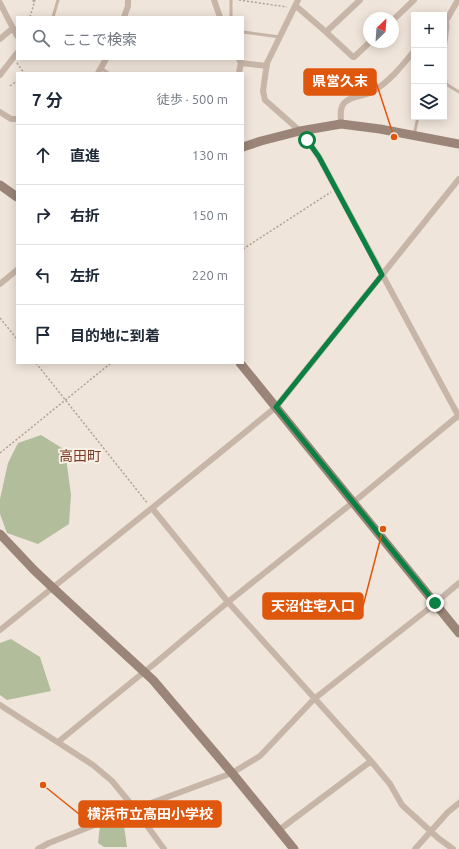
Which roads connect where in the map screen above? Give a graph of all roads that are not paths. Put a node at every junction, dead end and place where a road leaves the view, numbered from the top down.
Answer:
1 (58, 0) edge
2 (128, 0) edge
3 (214, 0) edge
4 (231, 0) edge
5 (360, 0) edge
6 (414, 0) edge
7 (458, 0) edge
8 (0, 3) edge
9 (296, 4) edge
10 (399, 14) edge
11 (54, 16) edge
12 (124, 16) edge
13 (220, 16) edge
14 (231, 16) edge
15 (447, 17) edge
16 (447, 24) edge
17 (13, 28) junction
18 (244, 32) edge
19 (326, 32) junction
20 (16, 34) edge
21 (447, 34) edge
22 (280, 37) junction
23 (0, 39) edge
24 (363, 48) edge
25 (445, 48) edge
26 (16, 54) edge
27 (411, 55) edge
28 (105, 60) edge
29 (240, 61) edge
30 (267, 66) junction
31 (100, 70) edge
32 (239, 72) edge
33 (0, 75) edge
34 (459, 92) edge
35 (0, 112) edge
36 (16, 119) edge
37 (417, 120) edge
38 (340, 124) junction
39 (300, 131) junction
40 (414, 135) junction
41 (459, 144) edge
42 (244, 147) edge
43 (459, 179) edge
44 (0, 185) edge
45 (16, 196) edge
46 (16, 271) edge
47 (382, 275) junction
48 (0, 284) edge
49 (241, 364) edge
50 (276, 407) junction
51 (459, 416) edge
52 (353, 502) junction
53 (152, 508) junction
54 (0, 534) edge
55 (459, 583) edge
56 (52, 587) junction
57 (228, 602) junction
58 (435, 603) junction
59 (0, 630) edge
60 (459, 633) edge
61 (144, 672) junction
62 (314, 699) junction
63 (0, 705) edge
64 (58, 742) junction
65 (371, 761) junction
66 (232, 773) junction
67 (459, 803) edge
68 (135, 809) junction
69 (279, 830) junction
70 (431, 831) junction
71 (38, 849) edge
72 (164, 849) edge
73 (294, 849) edge
74 (415, 849) edge
75 (453, 849) edge

1 - 11 lane
2 - 12 street
3 - 13 street
4 - 14 lane
5 - 19 street
6 - 10 street
7 - 15 street
8 - 17 street
9 - 19 street
9 - 22 street
16 - 21 lane
17 - 20 street
17 - 23 street
18 - 22 lane
19 - 24 street
22 - 30 street
25 - 34 lane
26 - 33 street
27 - 38 street
28 - 31 street
29 - 30 street
29 - 32 street
30 - 39 street
35 - 36 street
37 - 40 lane
38 - 39 street
38 - 40 street
39 - 42 street
39 - 47 street
40 - 41 street
43 - 47 street
44 - 45 street
46 - 48 street
47 - 50 street
47 - 51 street
49 - 50 street
50 - 52 street
50 - 53 street
51 - 52 street
52 - 57 street
52 - 58 street
53 - 56 street
53 - 57 street
54 - 56 street
55 - 58 street
56 - 59 street
56 - 61 street
57 - 61 street
57 - 62 street
58 - 60 street
58 - 62 street
61 - 64 street
61 - 66 street
62 - 65 street
62 - 66 street
63 - 64 street
64 - 68 street
65 - 69 street
65 - 70 street
66 - 68 street
66 - 69 street
67 - 70 street
68 - 71 street
68 - 72 street
69 - 73 street
70 - 74 street
70 - 75 street

